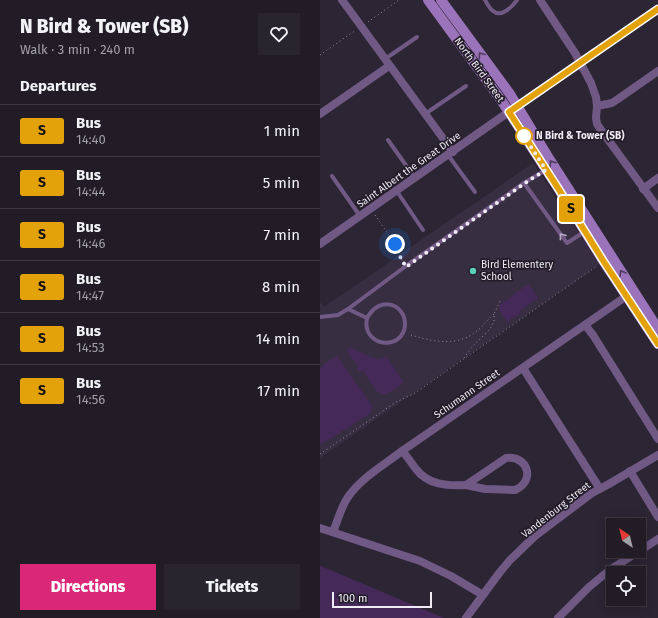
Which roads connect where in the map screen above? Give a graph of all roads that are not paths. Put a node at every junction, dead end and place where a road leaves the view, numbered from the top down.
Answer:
1 (342, 0) edge
2 (428, 0) edge
3 (441, 0) edge
4 (485, 0) edge
5 (517, 0) edge
6 (540, 0) edge
7 (658, 9) edge
8 (417, 37) dead end
9 (580, 62) junction
10 (387, 63) junction
11 (658, 71) edge
12 (466, 86) dead end
13 (597, 106) junction
14 (513, 109) junction
15 (320, 114) edge
16 (425, 114) junction
17 (388, 140) dead end
18 (450, 153) junction
19 (546, 170) junction
20 (332, 176) dead end
21 (415, 178) junction
22 (658, 178) edge
23 (524, 183) junction
24 (643, 189) junction
25 (396, 190) junction
26 (475, 192) dead end
27 (658, 208) edge
28 (360, 216) junction
29 (589, 229) junction
30 (423, 230) dead end
31 (320, 244) edge
32 (630, 294) junction
33 (348, 309) junction
34 (320, 317) edge
35 (367, 318) junction
36 (585, 325) junction
37 (658, 329) edge
38 (658, 344) edge
39 (524, 368) junction
40 (658, 439) edge
41 (402, 451) junction
42 (658, 455) edge
43 (630, 471) junction
44 (466, 485) junction
45 (600, 489) junction
46 (658, 517) edge
47 (320, 528) edge
48 (333, 532) junction
49 (658, 539) edge
50 (483, 594) junction
51 (466, 618) edge
52 (558, 618) edge

1 - 10 street
2 - 14 street, North Bird Street
14 -> 3 street, North Bird Street
4 - 5 lane
6 - 9 street
7 - 9 street, Saint Albert the Great Drive
8 - 10 lane
9 - 13 street
9 - 14 street, Saint Albert the Great Drive
10 - 15 street
10 - 16 street
11 - 13 street
12 - 16 lane
13 - 24 street
14 - 18 street, Saint Albert the Great Drive
14 - 19 street, North Bird Street
29 -> 14 street, North Bird Street
16 - 18 street
17 - 21 lane
18 - 21 street, Saint Albert the Great Drive
18 - 26 lane
19 - 23 lane
19 - 29 street, North Bird Street
20 - 28 lane
21 - 25 street, Saint Albert the Great Drive
22 - 24 street
29 -> 23 lane
23 - 33 lane
24 - 27 street
25 - 28 street, Saint Albert the Great Drive
25 - 30 lane
28 - 31 street, Saint Albert the Great Drive
29 - 32 street, North Bird Street
32 - 36 street, Schumann Street
32 - 37 street, North Bird Street
32 - 38 street, North Bird Street
33 - 34 lane
33 - 35 lane
35 - 35 lane
36 - 39 street, Schumann Street
36 - 40 street
39 - 41 street, Schumann Street
39 - 45 street
41 - 44 street
41 - 48 street, Schumann Street
42 - 43 street, Vandenburg Street
43 - 45 street, Vandenburg Street
43 - 46 street
44 - 44 street
45 - 50 street, Vandenburg Street
47 - 48 street
48 - 50 street
49 - 52 street
50 - 51 street, Vandenburg Street

